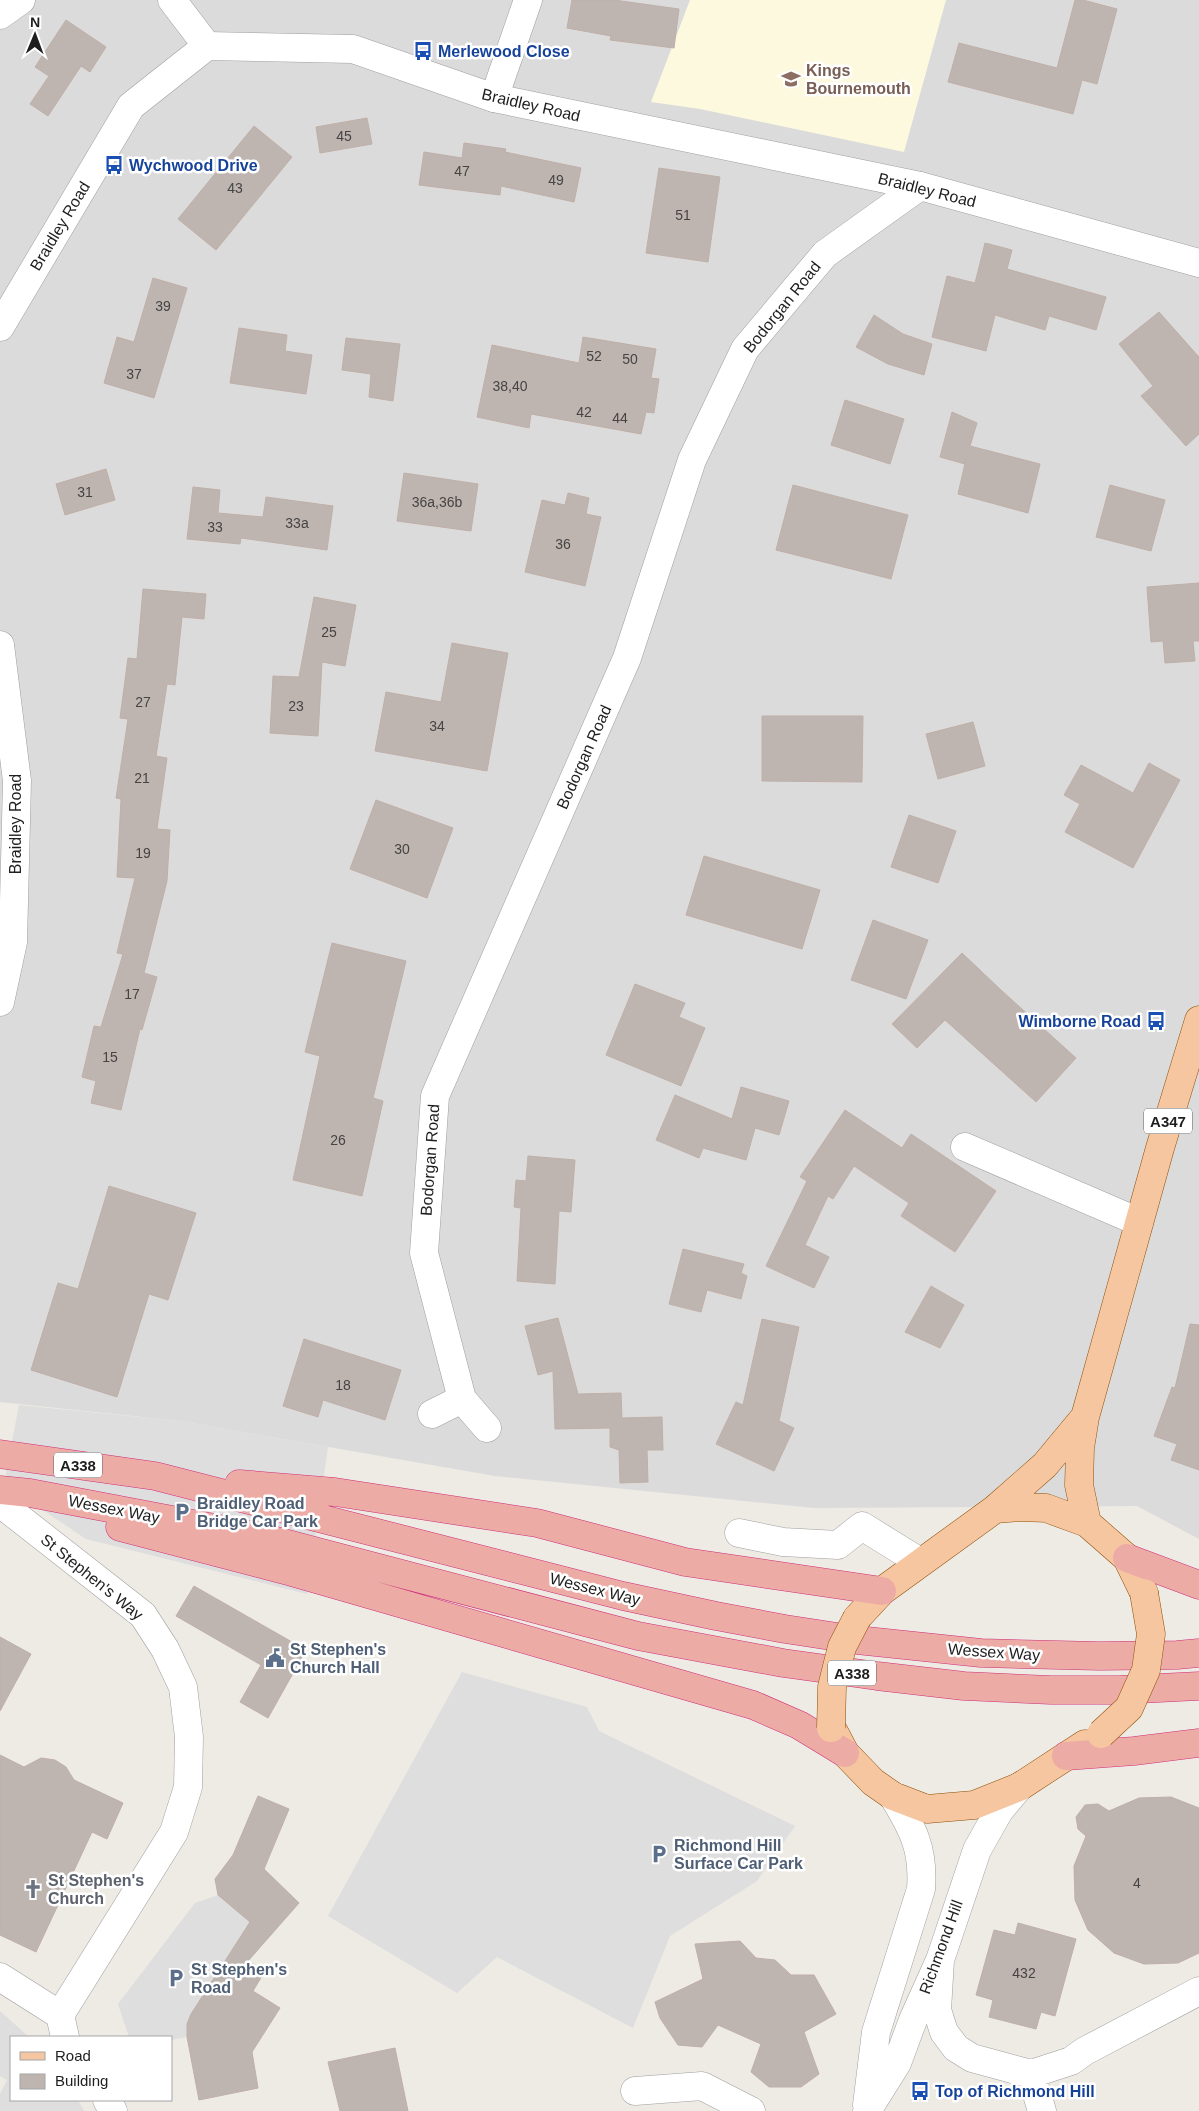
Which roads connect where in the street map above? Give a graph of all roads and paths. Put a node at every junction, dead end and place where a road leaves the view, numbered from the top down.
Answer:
1 (21, 0) edge
2 (172, 0) edge
3 (528, 0) edge
4 (0, 15) edge
5 (207, 46) junction
6 (494, 98) junction
7 (920, 186) junction
8 (1199, 263) edge
9 (0, 327) edge
10 (0, 645) edge
11 (0, 1002) edge
12 (1199, 1020) edge
13 (965, 1147) dead end
14 (1139, 1222) junction
15 (462, 1400) junction
16 (432, 1414) dead end
17 (1085, 1417) junction
18 (487, 1428) dead end
19 (0, 1454) edge
20 (155, 1476) junction
21 (0, 1490) edge
22 (30, 1493) junction
23 (0, 1504) edge
24 (995, 1509) junction
25 (1088, 1523) junction
26 (739, 1533) dead end
27 (1127, 1558) junction
28 (920, 1562) junction
29 (1199, 1586) edge
30 (882, 1591) junction
31 (1199, 1653) edge
32 (1199, 1686) edge
33 (1199, 1743) edge
34 (845, 1753) junction
35 (1066, 1756) junction
36 (1019, 1787) junction
37 (893, 1796) junction
38 (940, 1960) junction
39 (0, 1977) edge
40 (1199, 1991) edge
41 (63, 2026) edge
42 (1031, 2074) junction
43 (635, 2091) dead end
44 (751, 2111) edge
45 (867, 2111) edge
46 (1042, 2111) edge

1 - 4 street
2 - 5 street
3 - 6 street
5 - 6 street, Braidley Road
5 - 9 street, Braidley Road
6 - 7 street, Braidley Road
7 - 8 street, Braidley Road
7 - 15 street, Bodorgan Road
10 - 11 street, Braidley Road
12 - 14 main road, A347
13 - 14 street
14 - 17 main road, A347
15 - 16 street
15 - 18 street, Bodorgan Road
17 - 24 main road, A347
17 - 25 main road, A347
19 - 20 highway, Wessex Way / A338
20 - 30 highway
20 - 31 highway, Wessex Way / A338
21 - 22 highway, Wessex Way / A338
22 - 32 highway, Wessex Way / A338
22 - 34 highway
23 - 41 street, St Stephen's Way
24 - 25 main road
24 - 28 main road
25 - 27 main road
26 - 28 street
27 - 29 highway
27 - 35 main road, bridge
28 - 30 main road
30 - 34 main road, bridge
33 - 35 highway
34 - 37 main road
35 - 36 main road
36 - 37 main road
36 - 38 street, Richmond Hill
37 - 45 street, Richmond Hill
38 - 42 street
38 - 45 street, Richmond Hill
39 - 41 street
40 - 42 street
42 - 46 street
43 - 44 street

